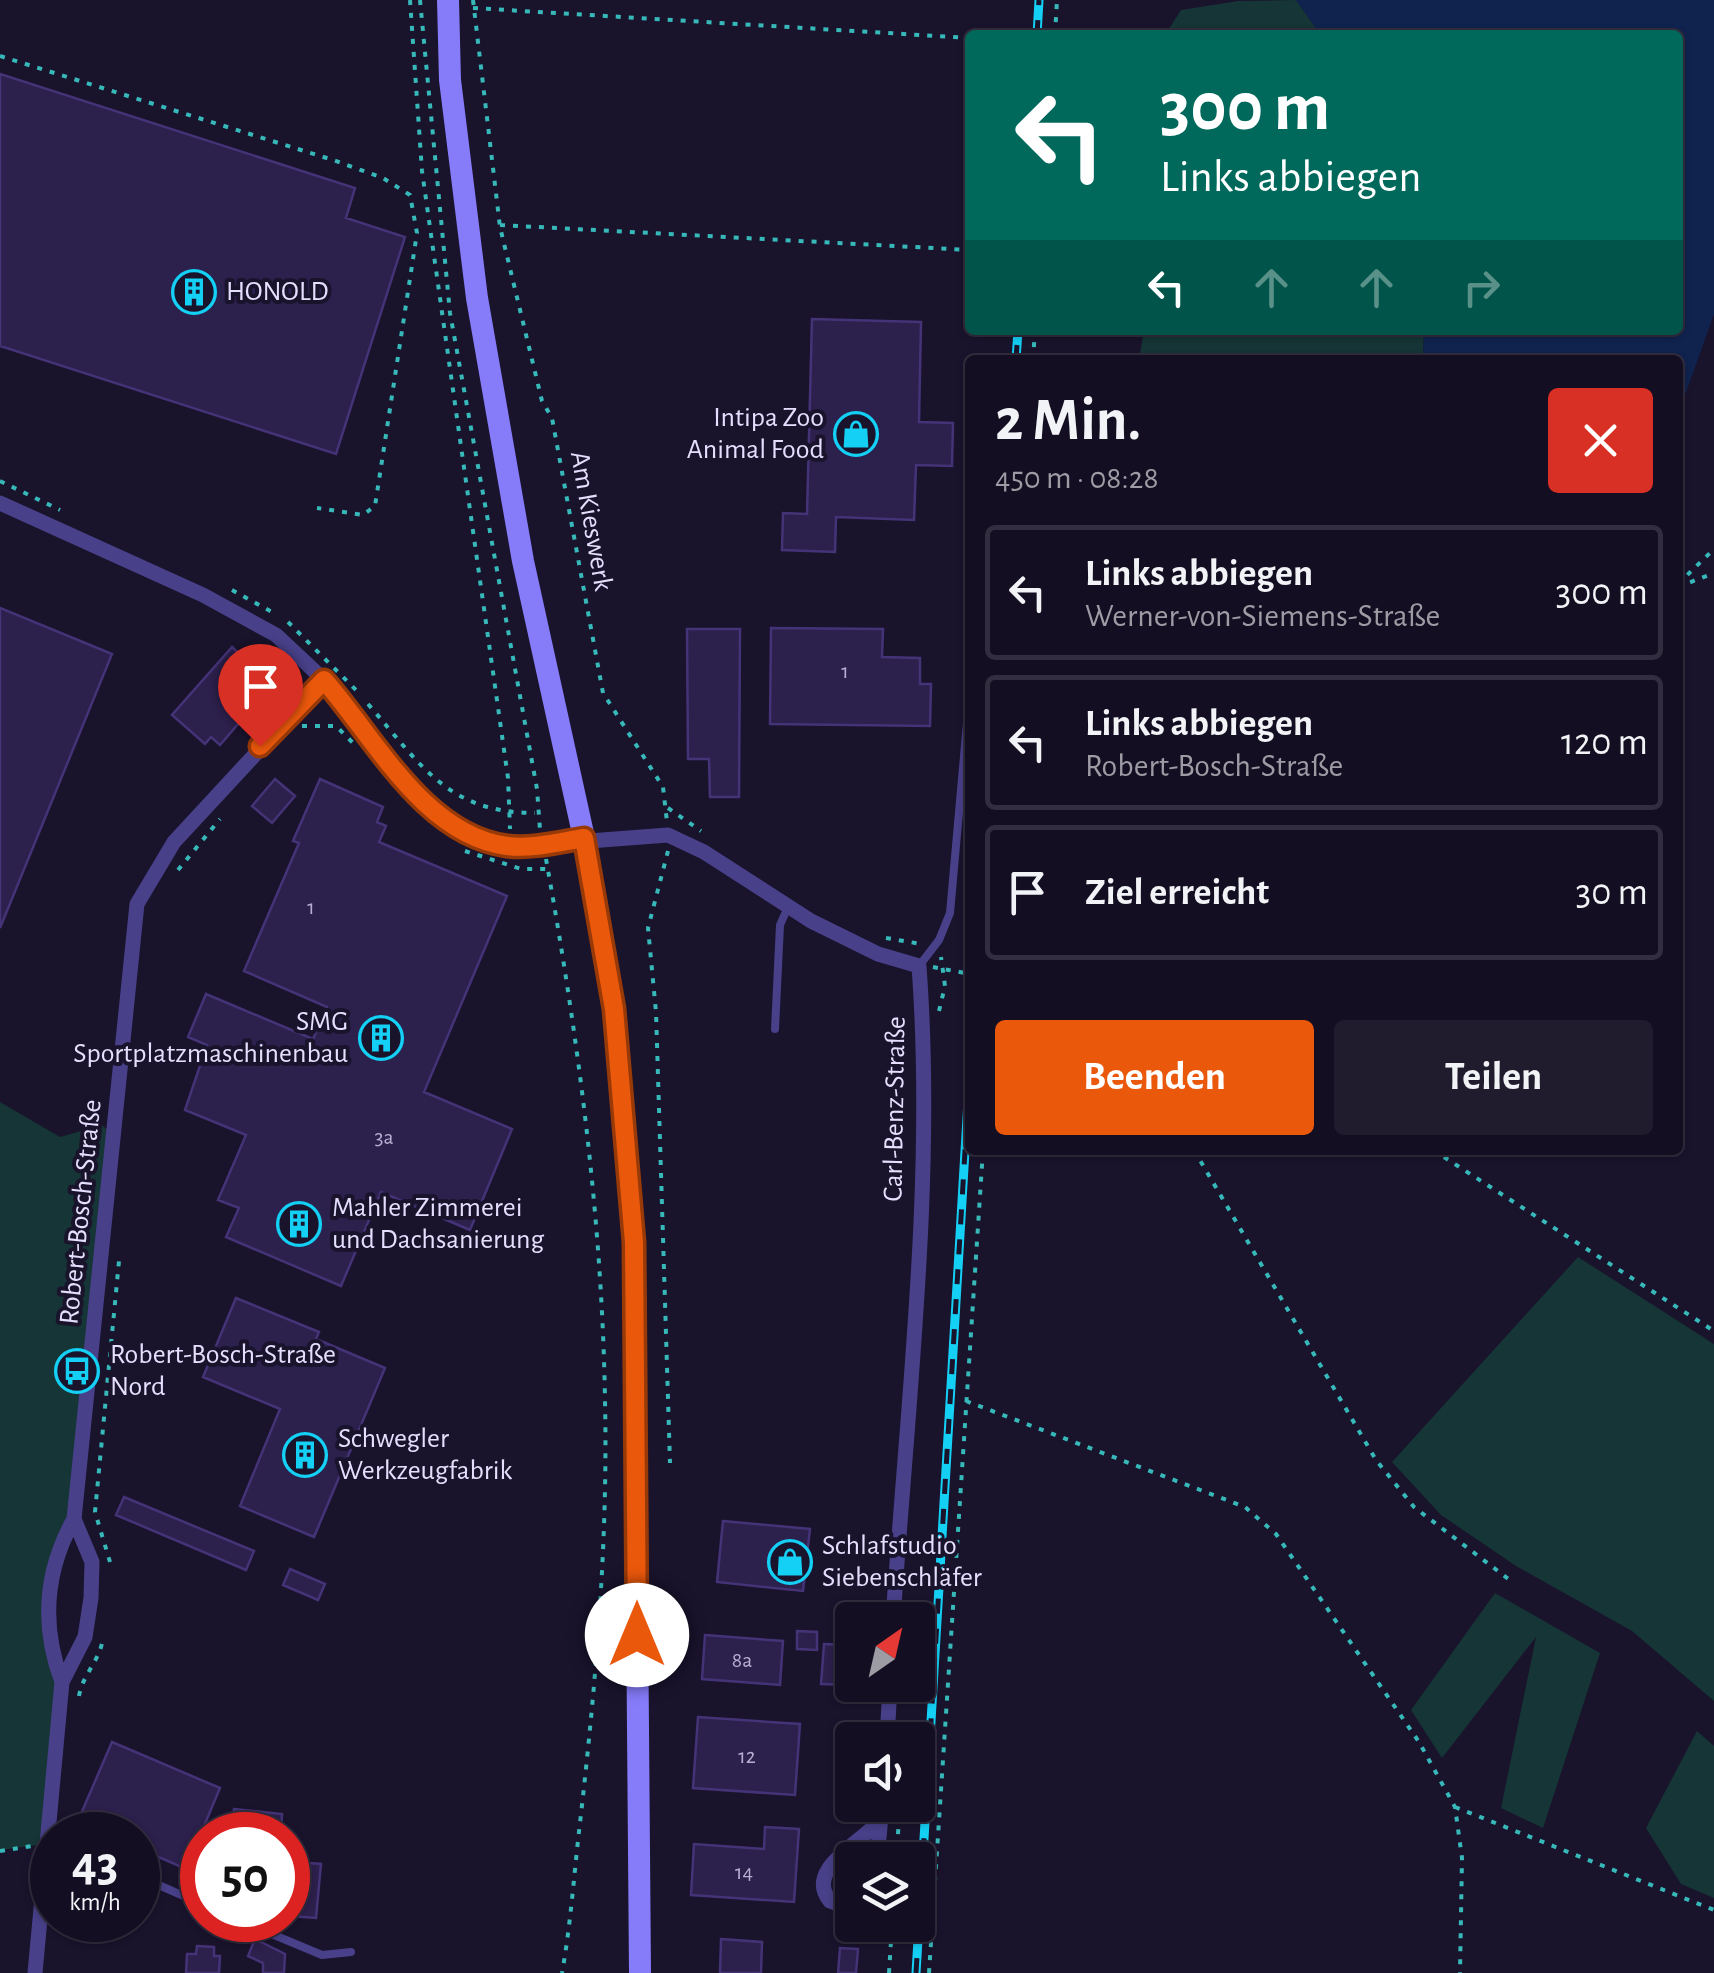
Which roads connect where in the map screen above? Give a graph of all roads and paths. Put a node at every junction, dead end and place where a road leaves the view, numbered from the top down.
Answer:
1 (410, 0) edge
2 (420, 0) edge
3 (448, 0) edge
4 (473, 0) edge
5 (1057, 0) edge
6 (473, 8) junction
7 (1055, 30) edge
8 (965, 38) edge
9 (0, 56) edge
10 (500, 225) junction
11 (965, 250) edge
12 (0, 503) edge
13 (317, 508) dead end
14 (1714, 549) edge
15 (1714, 573) edge
16 (1683, 581) edge
17 (1683, 584) edge
18 (324, 680) junction
19 (292, 734) dead end
20 (965, 745) edge
21 (362, 754) dead end
22 (230, 806) dead end
23 (666, 807) junction
24 (707, 834) dead end
25 (668, 835) junction
26 (584, 838) junction
27 (544, 845) junction
28 (510, 846) junction
29 (456, 847) dead end
30 (548, 868) junction
31 (171, 881) dead end
32 (788, 907) junction
33 (870, 932) dead end
34 (933, 950) junction
35 (919, 966) junction
36 (965, 973) edge
37 (774, 1030) dead end
38 (984, 1155) edge
39 (1197, 1155) edge
40 (1441, 1155) edge
41 (119, 1258) dead end
42 (1714, 1330) edge
43 (966, 1400) junction
44 (670, 1463) dead end
45 (74, 1519) junction
46 (109, 1571) dead end
47 (1511, 1582) dead end
48 (894, 1602) edge
49 (104, 1630) dead end
50 (62, 1682) junction
51 (78, 1705) dead end
52 (1455, 1807) junction
53 (51, 1812) edge
54 (875, 1822) edge
55 (861, 1842) edge
56 (30, 1845) edge
57 (0, 1851) edge
58 (835, 1860) edge
59 (835, 1903) edge
60 (1714, 1910) edge
61 (38, 1942) edge
62 (289, 1942) edge
63 (891, 1942) edge
64 (351, 1952) dead end
65 (35, 1973) edge
66 (562, 1973) edge
67 (640, 1973) edge
68 (889, 1973) edge
69 (929, 1973) edge
70 (1460, 1973) edge

1 - 28 path
2 - 27 path
3 - 26 main road
4 - 6 path, Am Kieswerk
5 - 7 path
6 - 8 path
6 - 10 path, Am Kieswerk
9 - 13 path
10 - 11 path
10 - 23 path, Am Kieswerk
12 - 18 street
14 - 16 path
15 - 17 path
18 - 28 street
18 - 45 street, Robert-Bosch-Straße
19 - 21 path
20 - 34 lane
22 - 31 path
23 - 24 path
23 - 25 path
25 - 26 street
25 - 32 street
25 - 44 path
26 - 27 street
26 - 67 main road
27 - 28 street
27 - 30 path
29 - 30 path
30 - 66 path
32 - 35 street
32 - 37 lane
33 - 34 path
34 - 35 lane
34 - 36 path
35 - 48 street, Carl-Benz-Straße
38 - 43 path
39 - 47 path
40 - 42 path
41 - 46 path
43 - 52 path
43 - 69 path
45 - 50 street, Robert-Bosch-Straße
45 - 50 street, Robert-Bosch-Straße
49 - 51 path
50 - 53 street, Robert-Bosch-Straße
52 - 60 path
52 - 70 path
54 - 55 street
56 - 57 path
58 - 59 street
61 - 65 street, Robert-Bosch-Straße
62 - 64 lane
63 - 68 path

